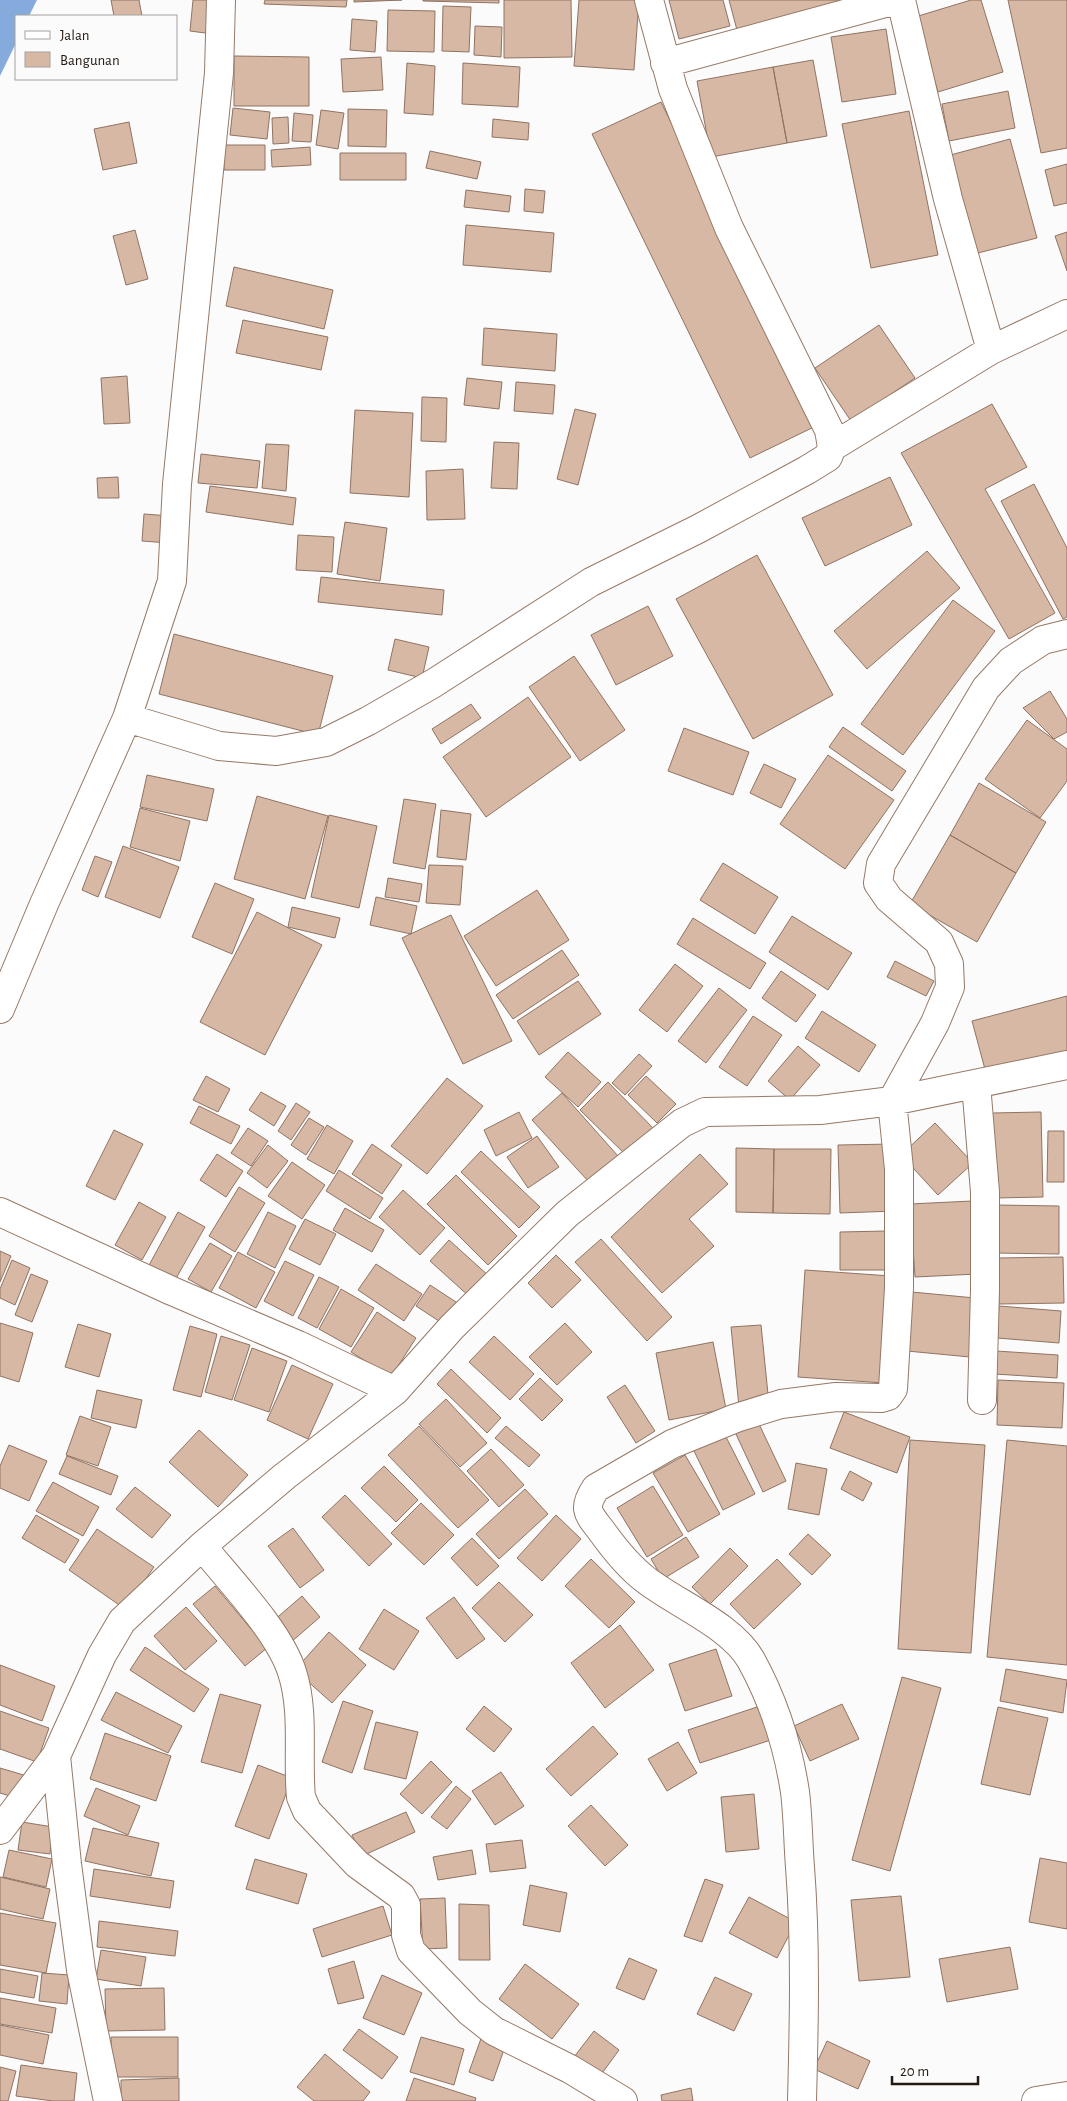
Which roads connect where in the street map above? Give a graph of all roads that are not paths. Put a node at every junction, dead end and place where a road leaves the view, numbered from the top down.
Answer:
1 (221, 0) edge
2 (650, 0) edge
3 (896, 0) edge
4 (901, 0) edge
5 (665, 63) junction
6 (1067, 314) edge
7 (991, 350) junction
8 (832, 447) junction
9 (1067, 634) edge
10 (127, 718) junction
11 (0, 1009) edge
12 (1067, 1065) edge
13 (976, 1084) junction
14 (892, 1101) junction
15 (0, 1212) edge
16 (395, 1391) junction
17 (982, 1400) dead end
18 (202, 1546) junction
19 (56, 1756) junction
20 (0, 1830) edge
21 (1067, 2096) edge
22 (108, 2101) edge
23 (624, 2101) edge
24 (802, 2101) edge
25 (1036, 2101) edge

1 - 10 street
2 - 5 street
3 - 5 street
4 - 7 street
5 - 8 street
6 - 7 street
7 - 8 street
8 - 10 street
9 - 14 street
10 - 11 street
12 - 13 street
13 - 14 street
13 - 17 street
14 - 16 street
14 - 24 street
15 - 16 street
16 - 18 street
18 - 19 street
18 - 23 street
19 - 20 street
19 - 22 street
21 - 25 street

